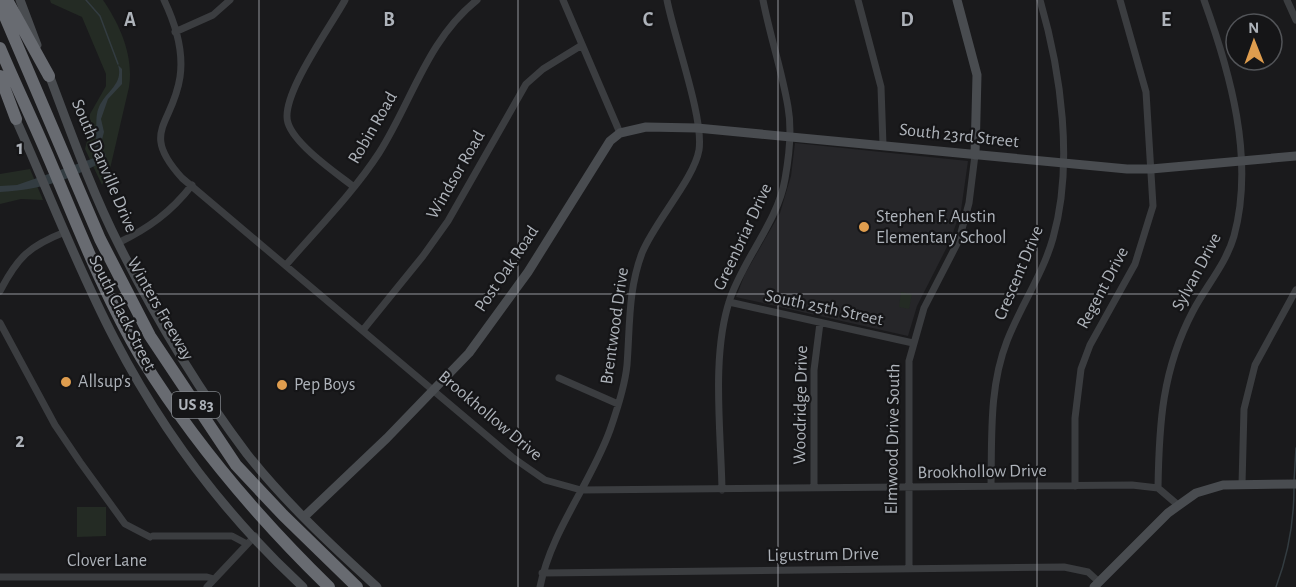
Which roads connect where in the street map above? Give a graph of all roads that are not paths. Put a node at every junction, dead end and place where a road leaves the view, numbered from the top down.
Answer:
1 (7, 0) edge
2 (20, 0) edge
3 (164, 0) edge
4 (230, 0) edge
5 (345, 0) edge
6 (477, 0) edge
7 (563, 0) edge
8 (667, 0) edge
9 (763, 0) edge
10 (858, 0) edge
11 (957, 0) edge
12 (1040, 0) edge
13 (1120, 0) edge
14 (1204, 0) edge
15 (1287, 0) edge
16 (0, 4) edge
17 (1296, 20) edge
18 (176, 32) junction
19 (582, 45) junction
20 (0, 48) edge
21 (0, 76) edge
22 (49, 76) junction
23 (0, 84) edge
24 (16, 119) junction
25 (697, 128) junction
26 (620, 133) junction
27 (788, 136) junction
28 (883, 145) junction
29 (975, 155) junction
30 (1296, 156) edge
31 (1240, 160) junction
32 (1062, 163) junction
33 (1151, 170) junction
34 (192, 185) junction
35 (354, 187) junction
36 (65, 232) junction
37 (118, 243) junction
38 (286, 265) junction
39 (1296, 290) edge
40 (0, 291) edge
41 (729, 302) junction
42 (0, 323) edge
43 (820, 323) junction
44 (363, 330) junction
45 (913, 343) junction
46 (559, 378) dead end
47 (435, 390) junction
48 (618, 404) junction
49 (1242, 484) junction
50 (1292, 484) edge
51 (991, 485) junction
52 (1075, 486) junction
53 (814, 488) junction
54 (908, 488) junction
55 (1158, 488) junction
56 (581, 490) junction
57 (722, 490) junction
58 (1178, 505) junction
59 (305, 516) junction
60 (255, 536) junction
61 (247, 544) junction
62 (909, 569) junction
63 (543, 573) junction
64 (0, 577) edge
65 (214, 579) junction
66 (1097, 584) edge
67 (207, 587) edge
68 (303, 587) edge
69 (329, 587) edge
70 (357, 587) edge
71 (377, 587) edge
72 (540, 587) edge

1 - 22 highway
2 - 22 main road, South Danville Drive
3 - 18 street, Brookhollow Drive
4 - 18 street
5 - 35 street
6 - 35 street, Robin Road
7 - 19 street
8 - 25 street, Brentwood Drive
9 - 27 street, Greenbriar Drive
10 - 28 street
11 - 29 main road, Elmwood Drive South
12 - 32 street, Crescent Drive
13 - 33 street, Regent Drive
14 - 31 street, Sylvan Drive
15 - 17 street
16 - 70 highway, Winters Freeway / US 83
18 - 34 street, Brookhollow Drive
19 - 26 street
19 - 44 street, Windsor Road
20 - 69 highway, Winters Freeway / US 83
21 - 24 highway
22 - 37 main road, South Danville Drive
23 - 24 main road, South Clack Street
24 - 36 main road, South Clack Street
25 - 26 main road, South 23rd Street
25 - 27 main road, South 23rd Street
25 - 48 street, Brentwood Drive
26 - 47 main road, Post Oak Road
27 - 28 main road, South 23rd Street
27 - 41 street, Greenbriar Drive
28 - 29 main road, South 23rd Street
29 - 32 main road, South 23rd Street
29 - 45 street, Elmwood Drive South
30 - 31 main road, South 23rd Street
31 - 33 main road, South 23rd Street
31 - 55 street, Sylvan Drive
32 - 33 main road, South 23rd Street
32 - 51 street, Crescent Drive
33 - 52 street, Regent Drive
34 - 37 street
34 - 38 street, Brookhollow Drive
35 - 38 street, Robin Road
36 - 40 street
36 - 60 main road, South Clack Street
37 - 59 main road, South Danville Drive
38 - 44 street, Brookhollow Drive
39 - 49 street
41 - 43 street, South 25th Street
41 - 57 street, Greenbriar Drive
42 - 61 street
43 - 45 street, South 25th Street
43 - 53 street, Woodridge Drive
44 - 47 street, Brookhollow Drive
45 - 54 street, Elmwood Drive South
46 - 48 street
47 - 56 street, Brookhollow Drive
47 - 59 main road, Post Oak Road
48 - 56 street, Brentwood Drive
49 - 50 main road
49 - 58 main road
51 - 52 street, Brookhollow Drive
51 - 54 street, Brookhollow Drive
52 - 55 street, Brookhollow Drive
53 - 54 street, Brookhollow Drive
53 - 57 street, Brookhollow Drive
54 - 62 street, Elmwood Drive South
55 - 58 street
56 - 57 street, Brookhollow Drive
56 - 63 street, Brentwood Drive
58 - 66 main road
59 - 71 main road, South Danville Drive
60 - 61 street
60 - 68 main road, South Clack Street
61 - 65 street
62 - 63 street, Ligustrum Drive
62 - 66 street, Ligustrum Drive
63 - 72 street, Brentwood Drive
64 - 65 street, Clover Lane
65 - 67 street

